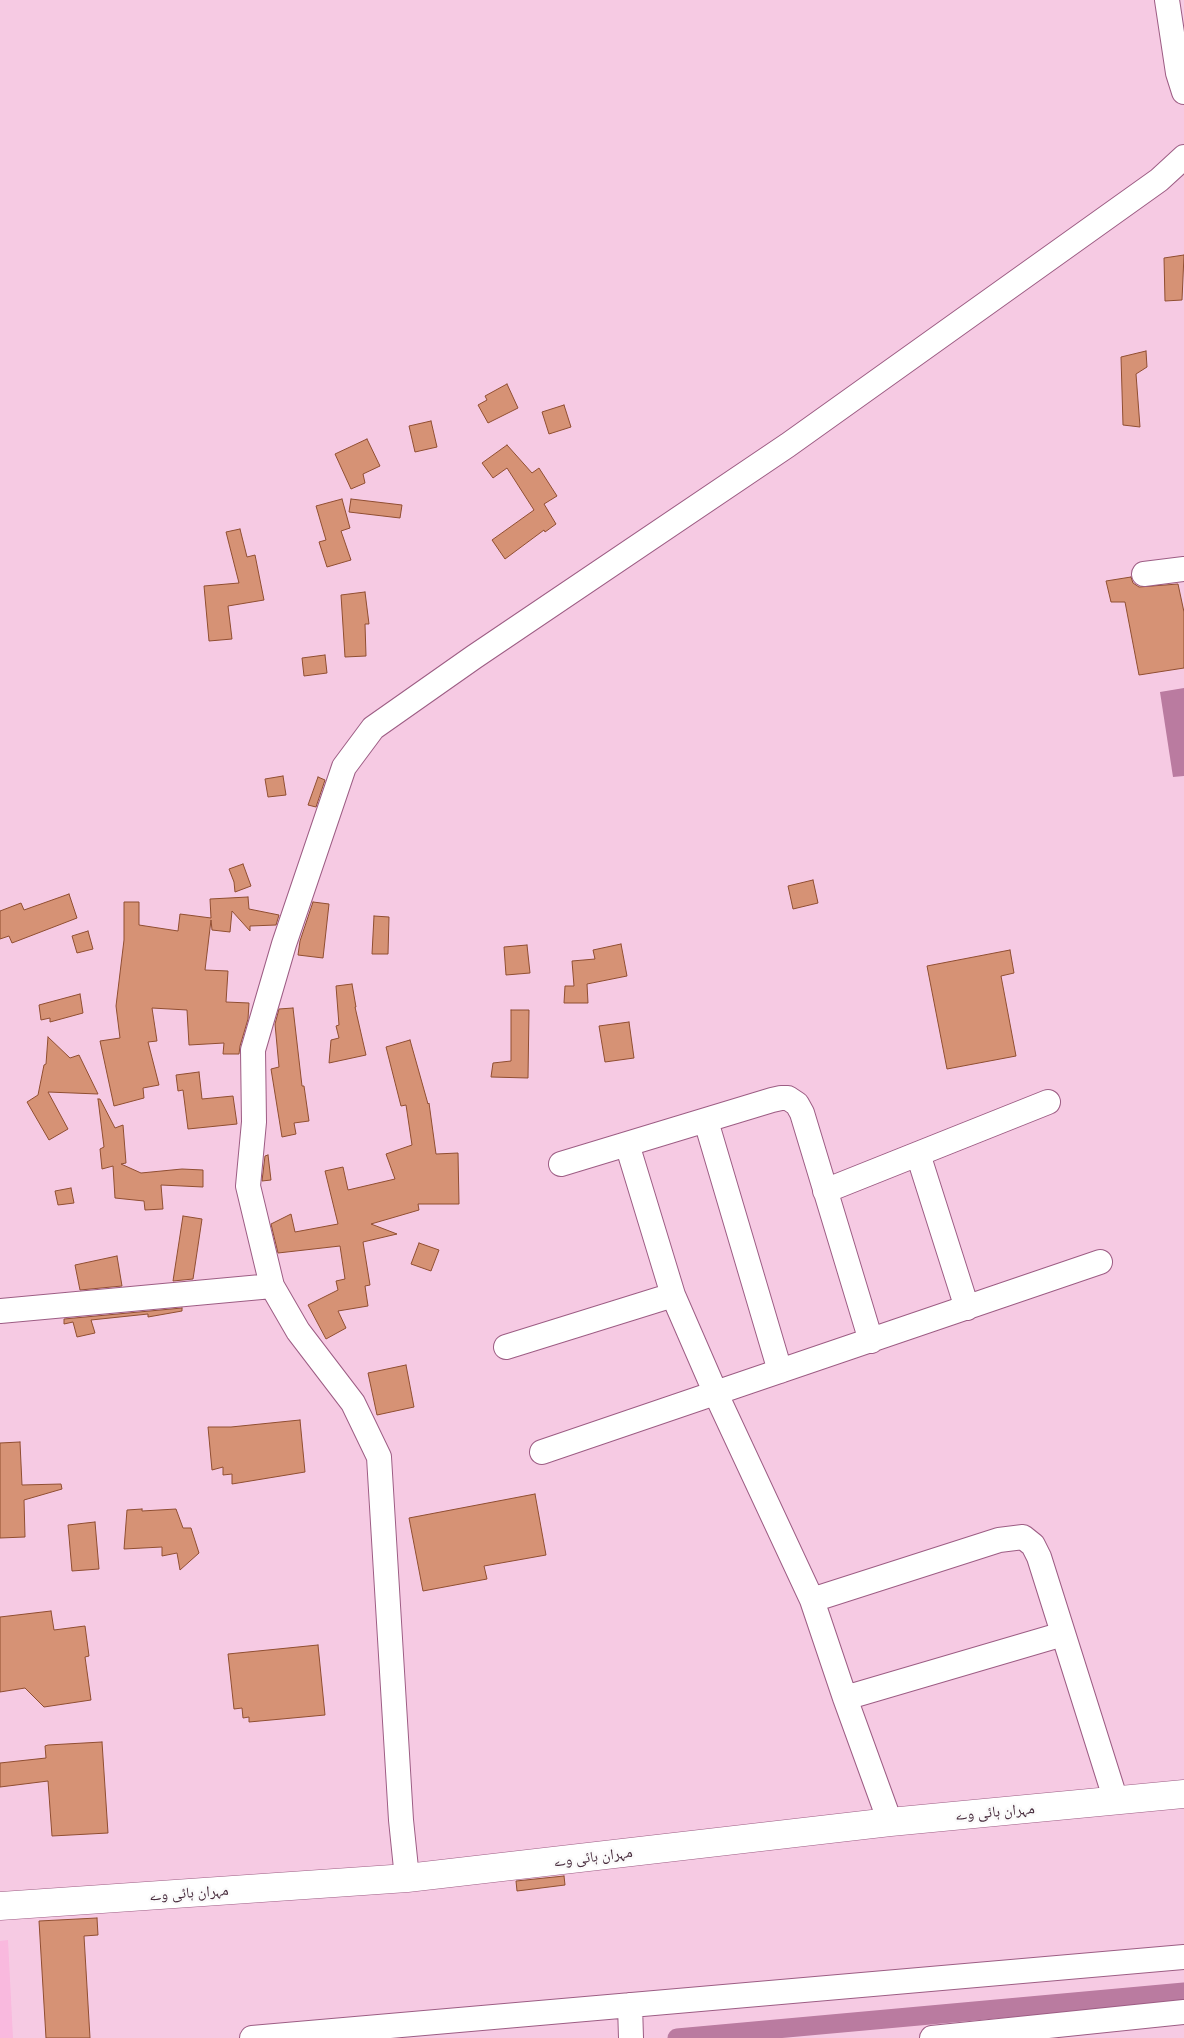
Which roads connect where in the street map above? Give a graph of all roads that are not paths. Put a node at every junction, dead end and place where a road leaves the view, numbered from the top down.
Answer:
1 (1167, 0) edge
2 (1184, 92) edge
3 (1184, 157) edge
4 (1184, 569) edge
5 (1144, 574) dead end
6 (1048, 1102) dead end
7 (706, 1121) junction
8 (628, 1144) junction
9 (918, 1154) junction
10 (561, 1164) dead end
11 (826, 1191) junction
12 (1100, 1262) dead end
13 (272, 1286) junction
14 (673, 1295) junction
15 (967, 1308) junction
16 (0, 1311) edge
17 (870, 1341) junction
18 (506, 1347) dead end
19 (780, 1371) junction
20 (716, 1394) junction
21 (542, 1452) dead end
22 (812, 1600) junction
23 (1063, 1634) junction
24 (845, 1698) junction
25 (1184, 1794) edge
26 (1116, 1801) junction
27 (890, 1822) junction
28 (406, 1878) junction
29 (0, 1906) edge
30 (1184, 1957) edge
31 (1184, 2012) edge
32 (630, 2024) edge
33 (983, 2035) edge
34 (252, 2038) edge
35 (932, 2038) edge

1 - 2 street
3 - 13 street
4 - 5 street
6 - 9 street
7 - 8 street
7 - 11 street
7 - 19 street
8 - 10 street
8 - 14 street
9 - 11 street
9 - 15 street
11 - 17 street
12 - 15 street
13 - 16 street
13 - 28 street
14 - 18 street
14 - 20 street
15 - 17 street
17 - 19 street
19 - 20 street
20 - 21 street
20 - 22 street
22 - 23 street
22 - 24 street
23 - 24 street
23 - 26 street
24 - 27 street
25 - 26 main road, مہران ہائی وے
26 - 27 main road, مہران ہائی وے
27 - 28 main road, مہران ہائی وے
28 - 29 main road, مہران ہائی وے
30 - 32 street
31 - 33 street
32 - 34 street
33 - 35 street

